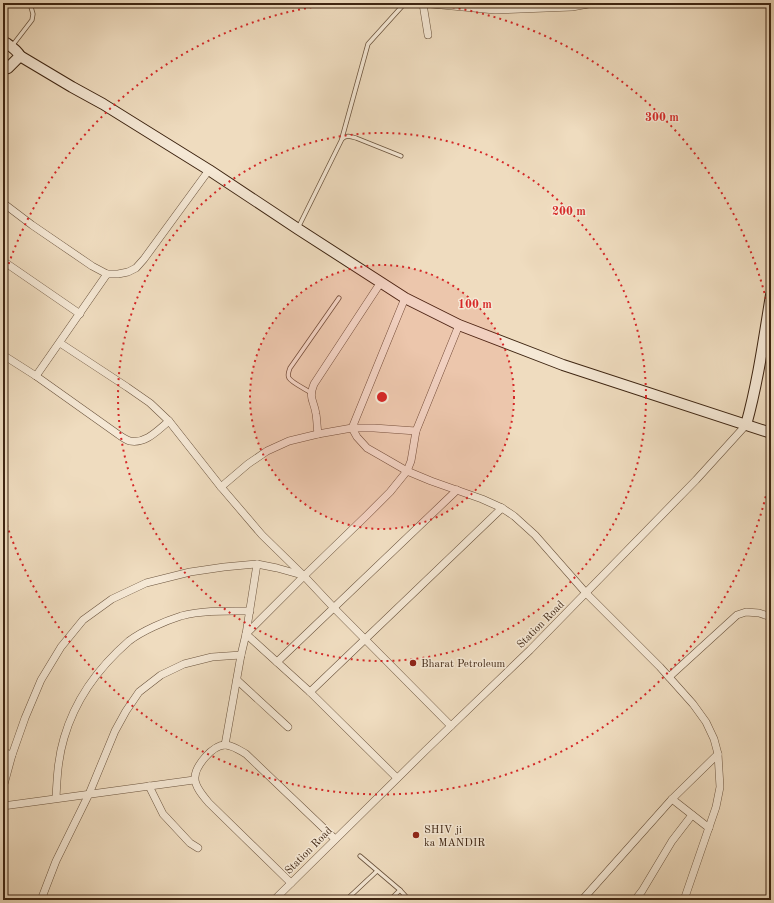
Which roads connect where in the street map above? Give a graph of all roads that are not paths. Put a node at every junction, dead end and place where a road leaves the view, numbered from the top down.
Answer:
1 (28, 3) edge
2 (405, 3) edge
3 (421, 3) edge
4 (594, 3) edge
5 (428, 35) dead end
6 (7, 45) edge
7 (20, 56) junction
8 (3, 69) edge
9 (342, 139) junction
10 (401, 156) dead end
11 (209, 170) junction
12 (3, 203) edge
13 (298, 229) junction
14 (3, 261) edge
15 (108, 274) junction
16 (382, 282) junction
17 (771, 295) edge
18 (339, 298) dead end
19 (405, 298) junction
20 (80, 314) junction
21 (459, 325) junction
22 (60, 343) junction
23 (3, 355) edge
24 (36, 376) junction
25 (311, 392) junction
26 (169, 421) junction
27 (746, 425) junction
28 (352, 428) junction
29 (416, 431) junction
30 (771, 433) edge
31 (318, 434) junction
32 (407, 471) junction
33 (221, 487) junction
34 (457, 490) junction
35 (502, 508) junction
36 (257, 564) junction
37 (304, 576) junction
38 (586, 593) junction
39 (334, 608) junction
40 (250, 611) junction
41 (771, 617) edge
42 (246, 634) junction
43 (365, 639) junction
44 (241, 655) junction
45 (277, 662) junction
46 (669, 677) junction
47 (237, 680) junction
48 (310, 692) junction
49 (451, 726) junction
50 (288, 727) dead end
51 (225, 745) junction
52 (3, 752) edge
53 (12, 754) junction
54 (718, 754) junction
55 (397, 778) junction
56 (194, 780) junction
57 (149, 786) junction
58 (3, 788) edge
59 (89, 794) junction
60 (56, 798) junction
61 (672, 799) junction
62 (3, 806) edge
63 (692, 815) junction
64 (709, 828) junction
65 (335, 839) junction
66 (198, 848) dead end
67 (360, 856) dead end
68 (377, 871) junction
69 (291, 883) junction
70 (400, 890) junction
71 (41, 900) edge
72 (274, 900) edge
73 (346, 900) edge
74 (390, 900) edge
75 (409, 900) edge
76 (582, 900) edge
77 (635, 900) edge
78 (684, 900) edge

1 - 6 lane
2 - 9 lane
3 - 4 street
3 - 5 street
6 - 7 main road
7 - 8 main road
7 - 11 main road
9 - 10 lane
9 - 13 lane
11 - 13 main road
11 - 15 street
12 - 15 street
13 - 16 main road
14 - 20 street
15 - 20 street
16 - 19 main road
16 - 25 street
17 - 27 main road
18 - 25 lane
19 - 21 main road
19 - 28 street
20 - 22 street
21 - 27 main road
21 - 29 street
22 - 24 street
22 - 26 street
23 - 24 street
24 - 26 street
25 - 31 street
26 - 33 street
27 - 30 main road
27 - 38 street, Station Road
28 - 29 street
28 - 31 street
28 - 32 street
29 - 32 street
31 - 33 street
32 - 34 street
32 - 37 street
33 - 37 street
34 - 35 street
34 - 39 street
35 - 38 street
35 - 43 street
36 - 37 street
36 - 40 street
36 - 53 street
37 - 39 street
37 - 42 street
38 - 46 street
38 - 49 street, Station Road
39 - 43 street
39 - 45 street
40 - 42 street
40 - 60 street
41 - 46 street
42 - 44 street
42 - 45 street
43 - 48 street
43 - 49 street
44 - 47 street
44 - 59 street
45 - 48 street
46 - 54 street
47 - 50 street
47 - 51 street
48 - 55 street
49 - 55 street, Station Road
51 - 56 street
51 - 65 street
52 - 53 street
53 - 58 street
54 - 61 street
54 - 64 street
55 - 65 street, Station Road
56 - 57 street
56 - 69 street
57 - 59 street
57 - 66 street
59 - 60 street
59 - 71 street
60 - 62 street
61 - 63 street
61 - 76 street
63 - 64 street
63 - 77 street
64 - 78 street
65 - 69 street, Station Road
67 - 68 lane
68 - 70 lane
68 - 73 lane
69 - 72 street, Station Road
70 - 74 lane
70 - 75 lane

